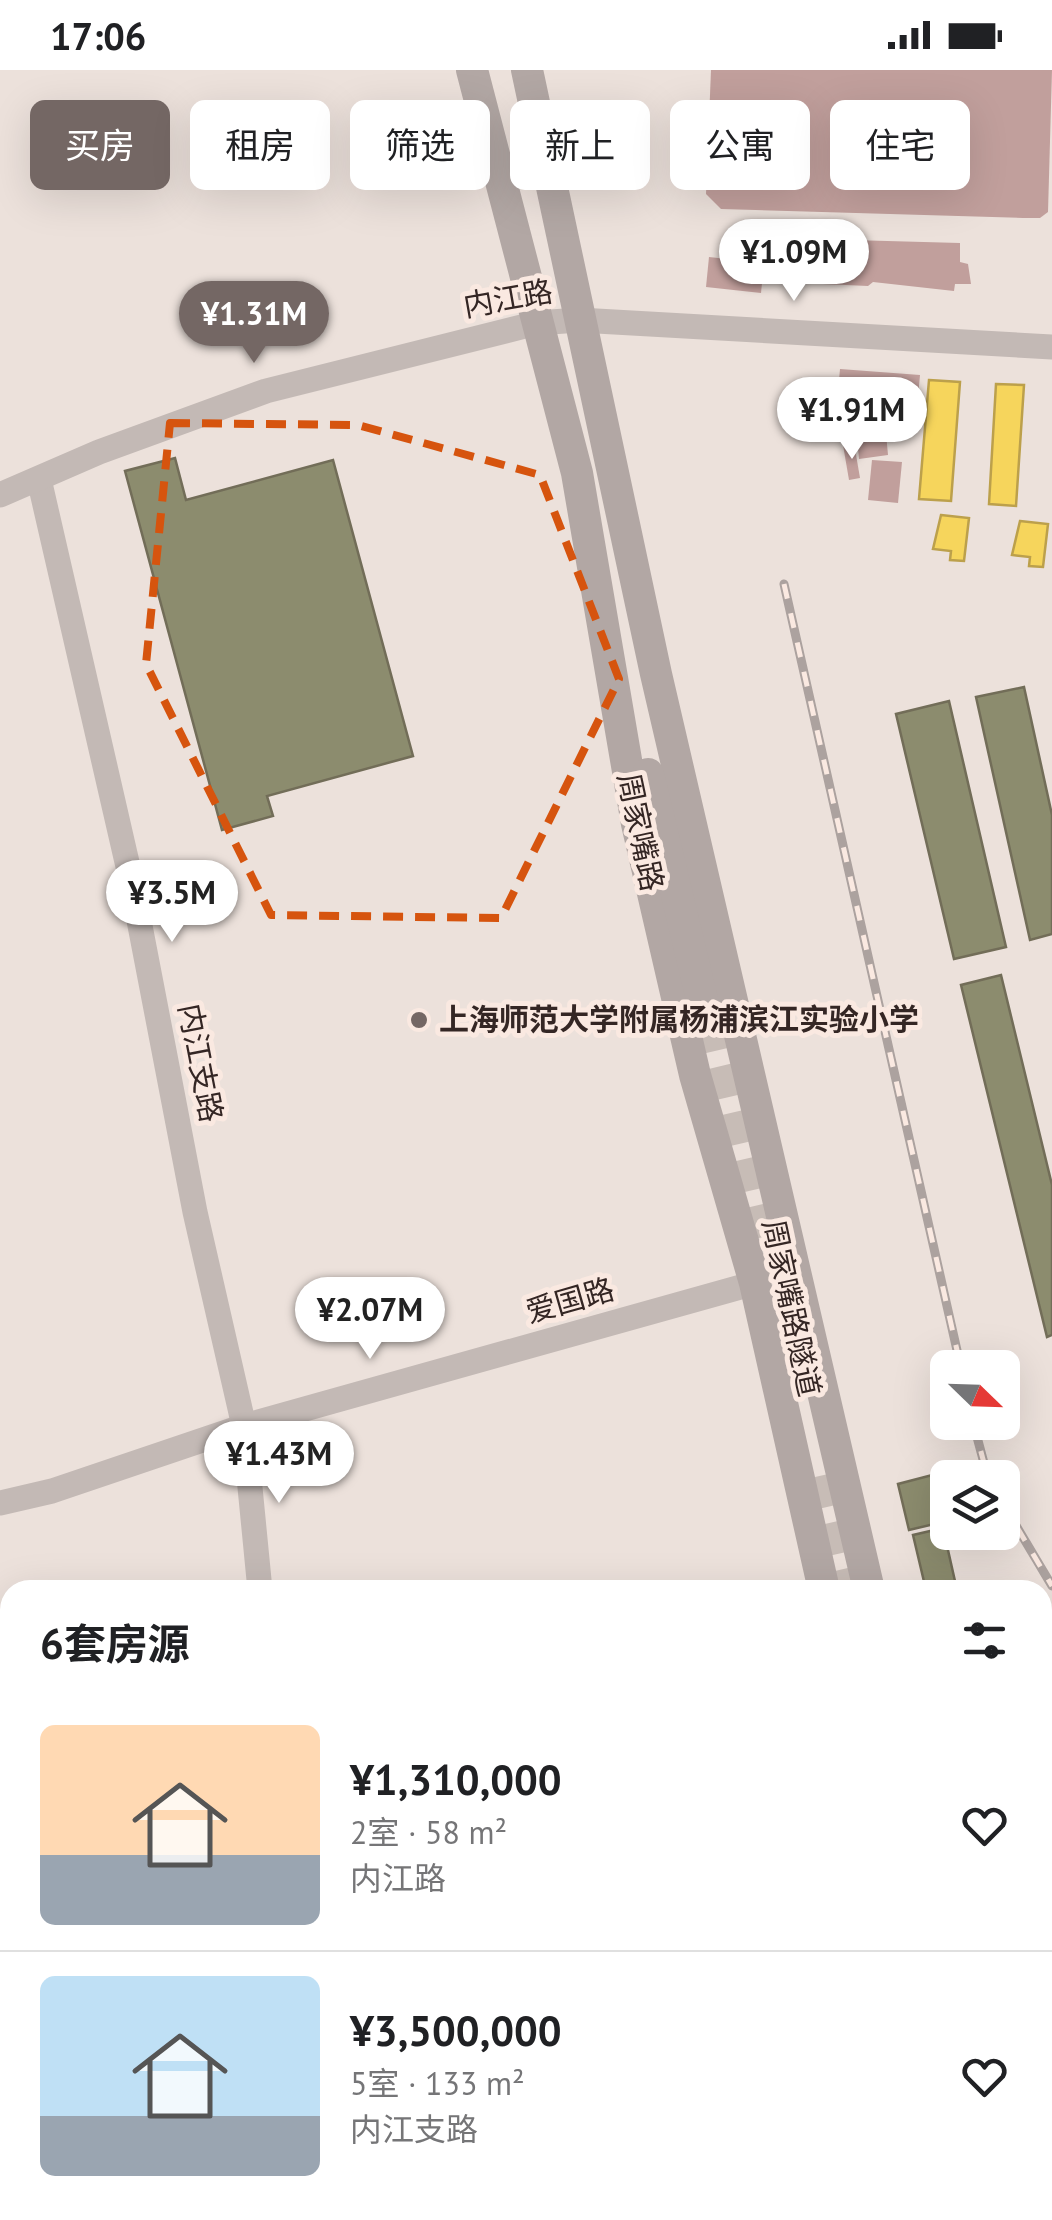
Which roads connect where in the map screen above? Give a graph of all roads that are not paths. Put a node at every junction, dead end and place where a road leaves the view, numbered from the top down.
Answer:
1 (472, 70) edge
2 (527, 70) edge
3 (578, 320) junction
4 (536, 323) junction
5 (1052, 347) edge
6 (577, 473) junction
7 (38, 478) junction
8 (0, 495) edge
9 (721, 1022) junction
10 (755, 1283) junction
11 (244, 1426) junction
12 (0, 1503) edge
13 (259, 1580) edge
14 (822, 1580) edge
15 (852, 1580) edge
16 (866, 1580) edge

1 - 4 main road, 周家嘴路
2 - 3 main road, 周家嘴路
3 - 4 street, 内江路
3 - 5 street, 内江路
3 - 9 main road, 周家嘴路
4 - 6 main road, 周家嘴路
4 - 7 street, 内江路
6 - 9 main road, 周家嘴路隧道
6 - 10 main road, 周家嘴路
7 - 8 street, 内江路
7 - 11 street, 内江支路
9 - 15 main road, 周家嘴路隧道
9 - 16 main road, 周家嘴路
10 - 11 street, 爱国路
10 - 14 main road, 周家嘴路
11 - 12 street, 爱国路
11 - 13 street, 内江支路

